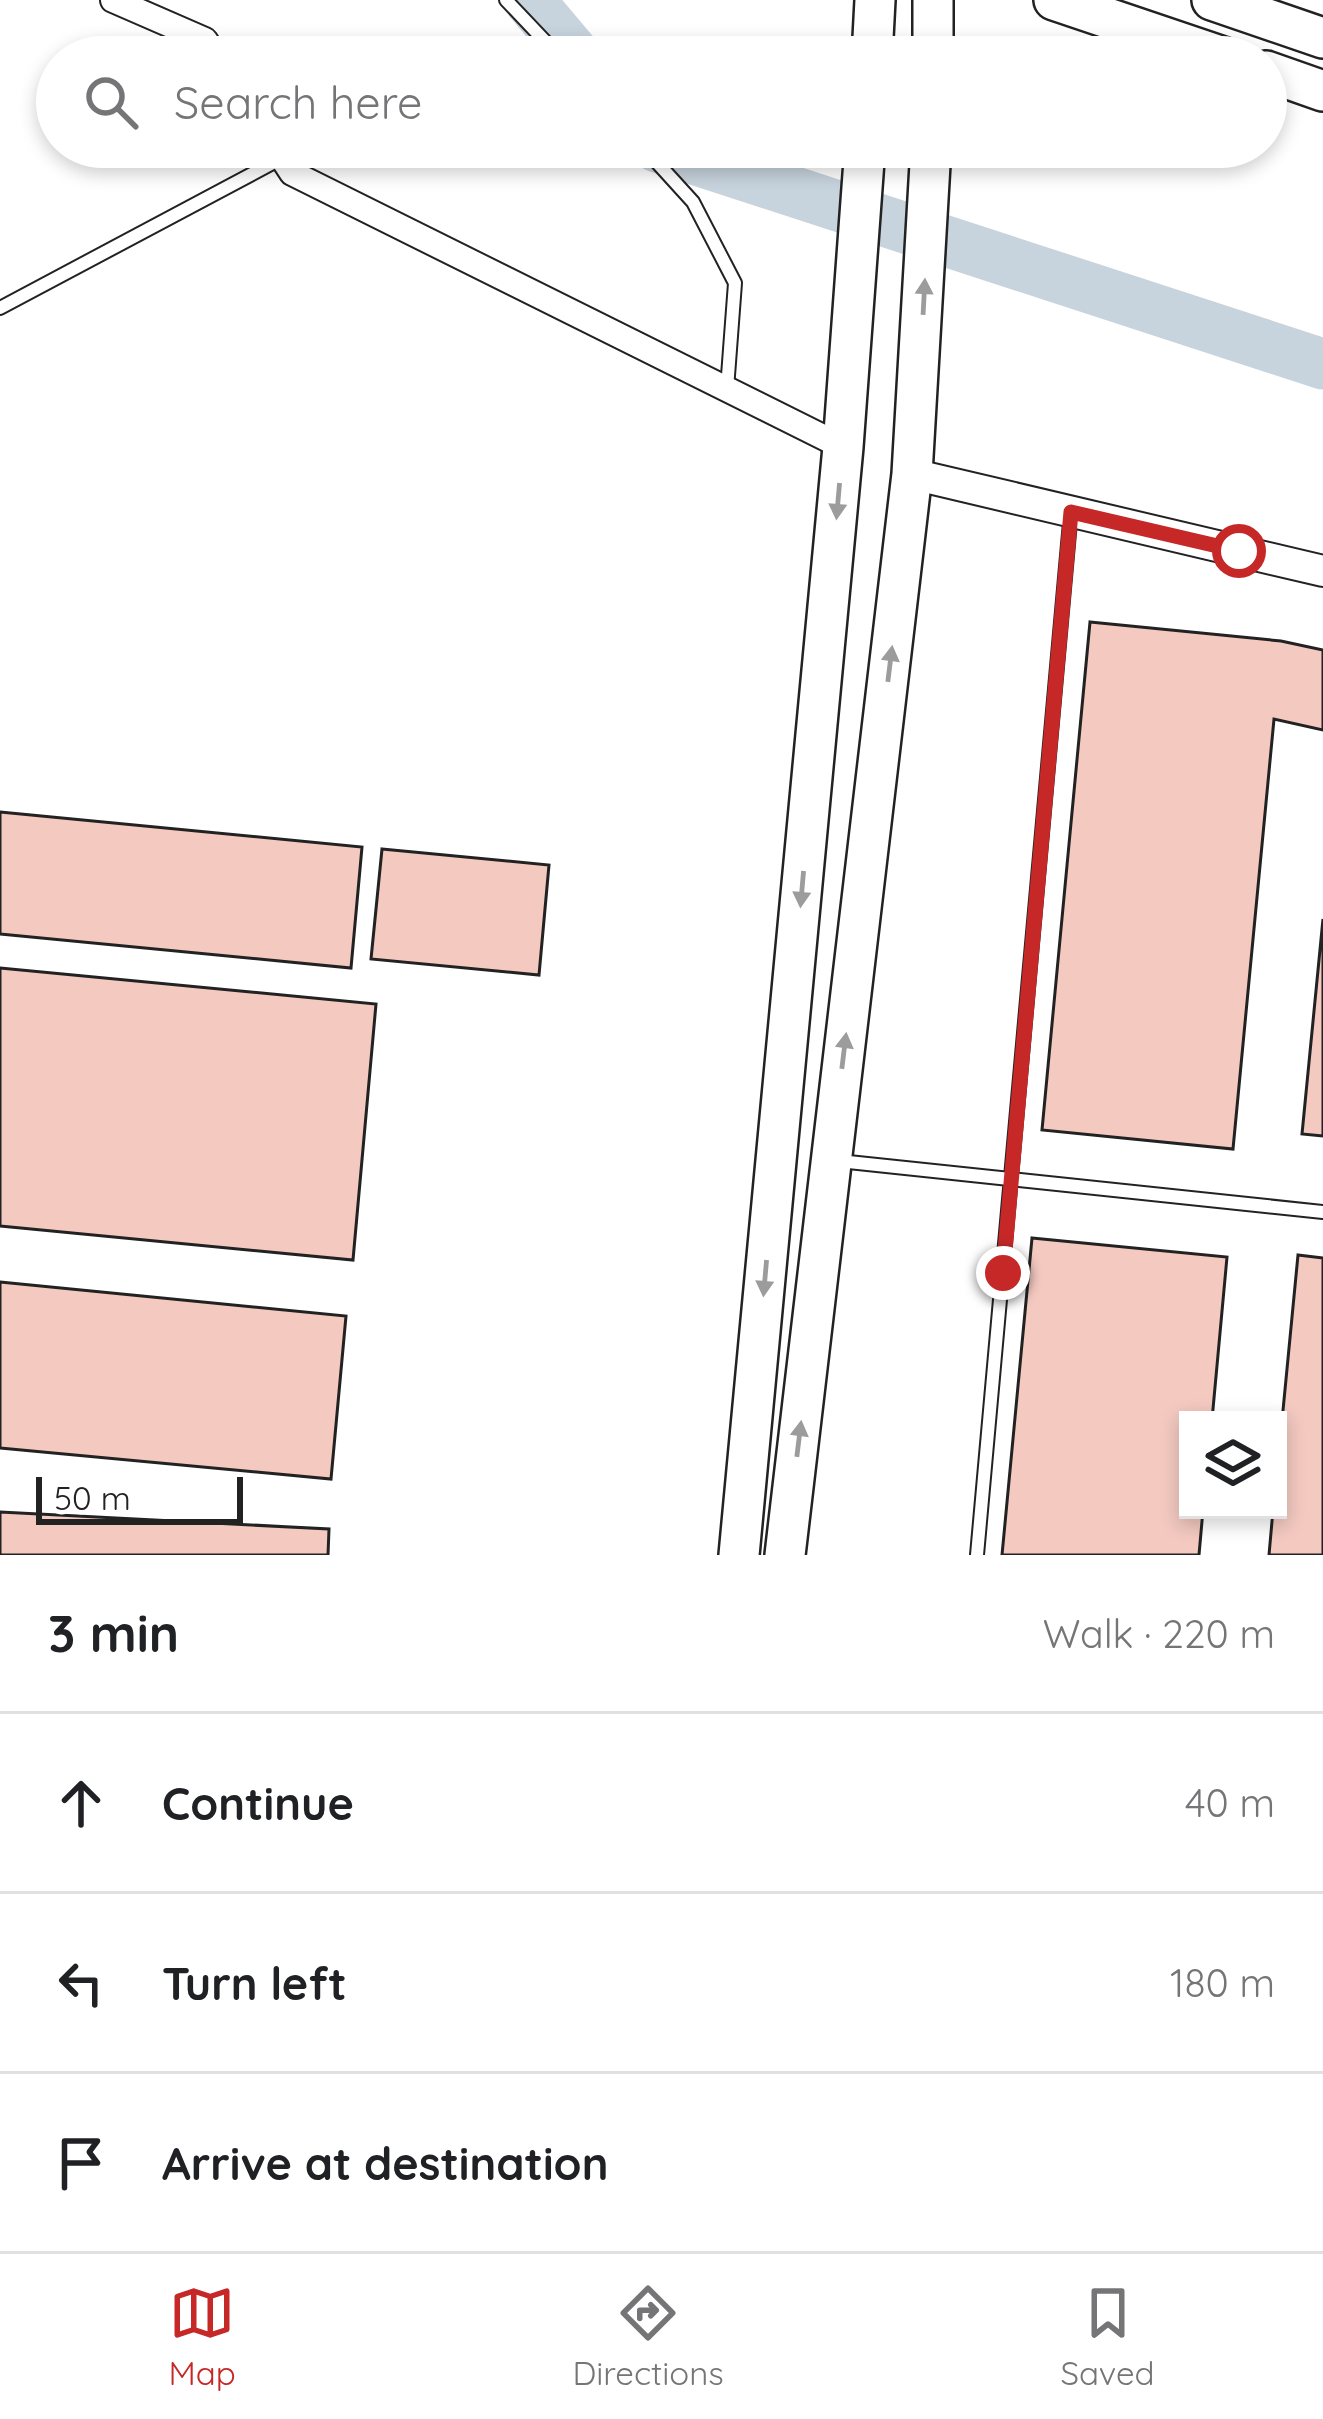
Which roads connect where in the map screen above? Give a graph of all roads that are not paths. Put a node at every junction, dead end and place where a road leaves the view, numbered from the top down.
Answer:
1 (113, 0) edge
2 (506, 0) edge
3 (874, 0) edge
4 (933, 0) edge
5 (1054, 0) edge
6 (1212, 0) edge
7 (196, 36) edge
8 (540, 36) edge
9 (873, 36) edge
10 (933, 36) edge
11 (1161, 36) edge
12 (1323, 38) edge
13 (1287, 78) edge
14 (1323, 91) edge
15 (252, 168) edge
16 (289, 168) edge
17 (662, 168) edge
18 (864, 168) edge
19 (930, 168) edge
20 (0, 308) edge
21 (727, 389) junction
22 (843, 447) junction
23 (912, 474) junction
24 (1071, 512) junction
25 (1323, 571) edge
26 (832, 1160) junction
27 (1011, 1179) junction
28 (1323, 1212) edge
29 (739, 1555) edge
30 (785, 1555) edge
31 (977, 1555) edge

1 - 7 street
2 - 8 lane
3 - 9 main road
4 - 10 main road
5 - 11 main road
6 - 12 main road
13 - 14 main road
15 - 20 lane
16 - 21 street
17 - 21 lane
18 - 22 main road
23 -> 19 main road
21 - 22 street
22 -> 29 main road
23 - 24 street
26 -> 23 main road
24 - 25 street
24 - 27 lane
26 - 27 lane
30 -> 26 main road
27 - 28 lane
27 - 31 lane

